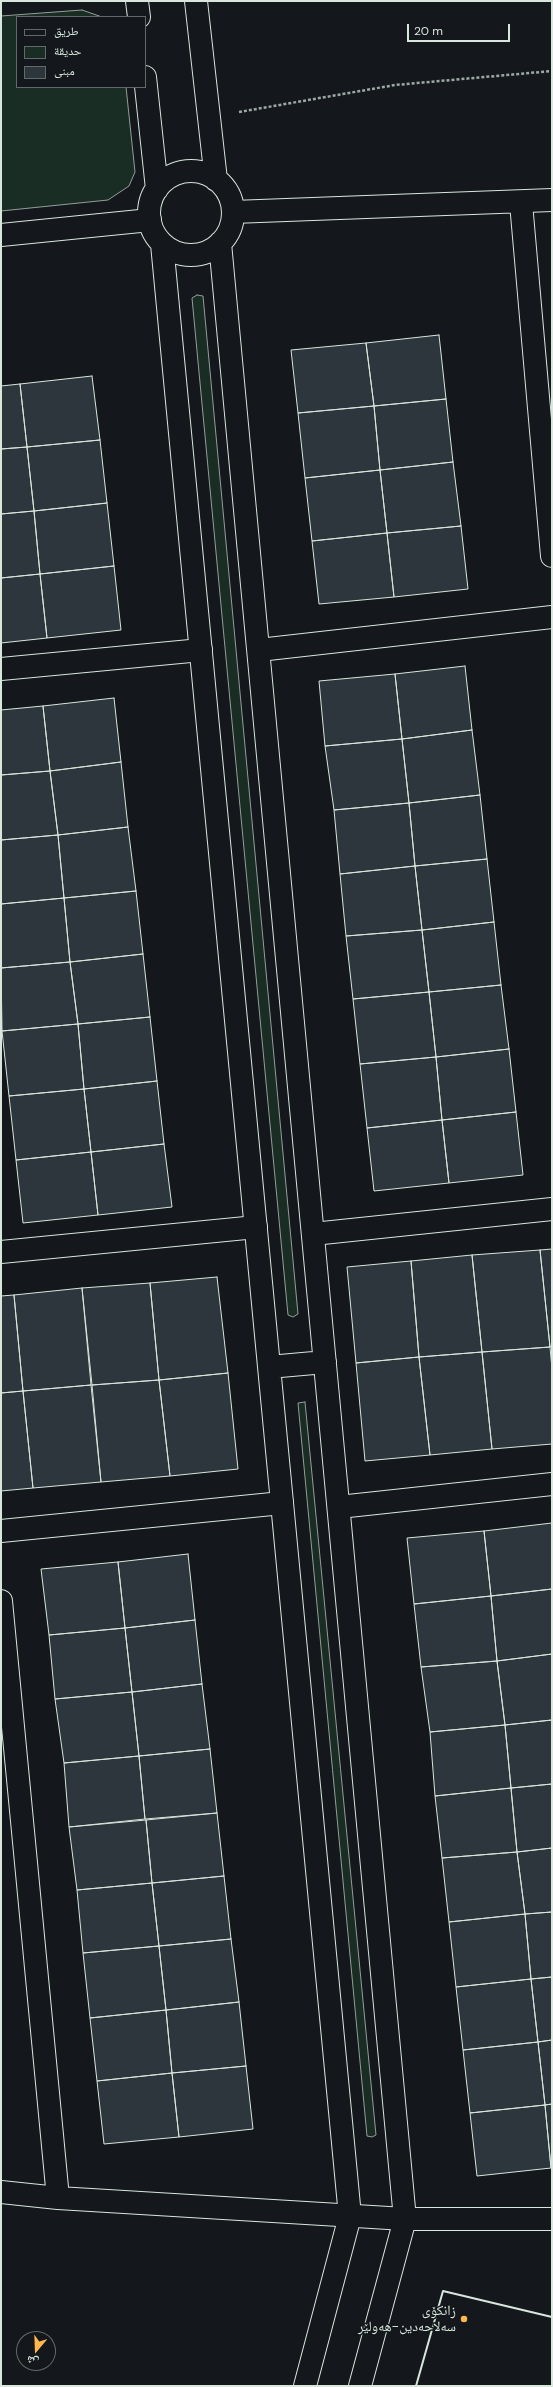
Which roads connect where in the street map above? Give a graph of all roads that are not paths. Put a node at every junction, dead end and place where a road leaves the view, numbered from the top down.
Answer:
1 (137, 1) edge
2 (196, 1) edge
3 (139, 16) edge
4 (146, 86) edge
5 (216, 180) junction
6 (157, 189) junction
7 (552, 200) edge
8 (521, 203) junction
9 (233, 212) junction
10 (150, 220) junction
11 (1, 234) edge
12 (220, 243) junction
13 (162, 244) junction
14 (552, 556) edge
15 (552, 616) edge
16 (201, 650) junction
17 (259, 650) junction
18 (1, 669) edge
19 (552, 1209) edge
20 (256, 1227) junction
21 (313, 1234) junction
22 (1, 1252) edge
23 (325, 1362) junction
24 (269, 1367) junction
25 (552, 1484) edge
26 (282, 1503) junction
27 (339, 1507) junction
28 (1, 1531) edge
29 (1, 1601) edge
30 (1, 2192) edge
31 (58, 2198) junction
32 (350, 2216) junction
33 (405, 2219) junction
34 (552, 2219) edge
35 (305, 2386) edge
36 (360, 2386) edge

1 - 3 street
2 - 5 street
4 - 6 street
5 - 6 street
5 - 9 street
6 - 10 street
7 - 8 street
8 - 9 street
8 - 14 street
9 - 12 street
10 - 11 street
10 - 13 street
12 - 13 street
12 - 17 street
13 - 16 street
15 - 17 street
16 - 18 street
16 - 20 street
17 - 21 street
19 - 21 street
20 - 22 street
20 - 24 street
21 - 23 street
23 - 24 street
23 - 27 street
24 - 26 street
25 - 27 street
26 - 28 street
26 - 32 street
27 - 33 street
29 - 31 street
30 - 31 street
31 - 32 street
32 - 33 street
32 - 35 street
33 - 34 street
33 - 36 street

